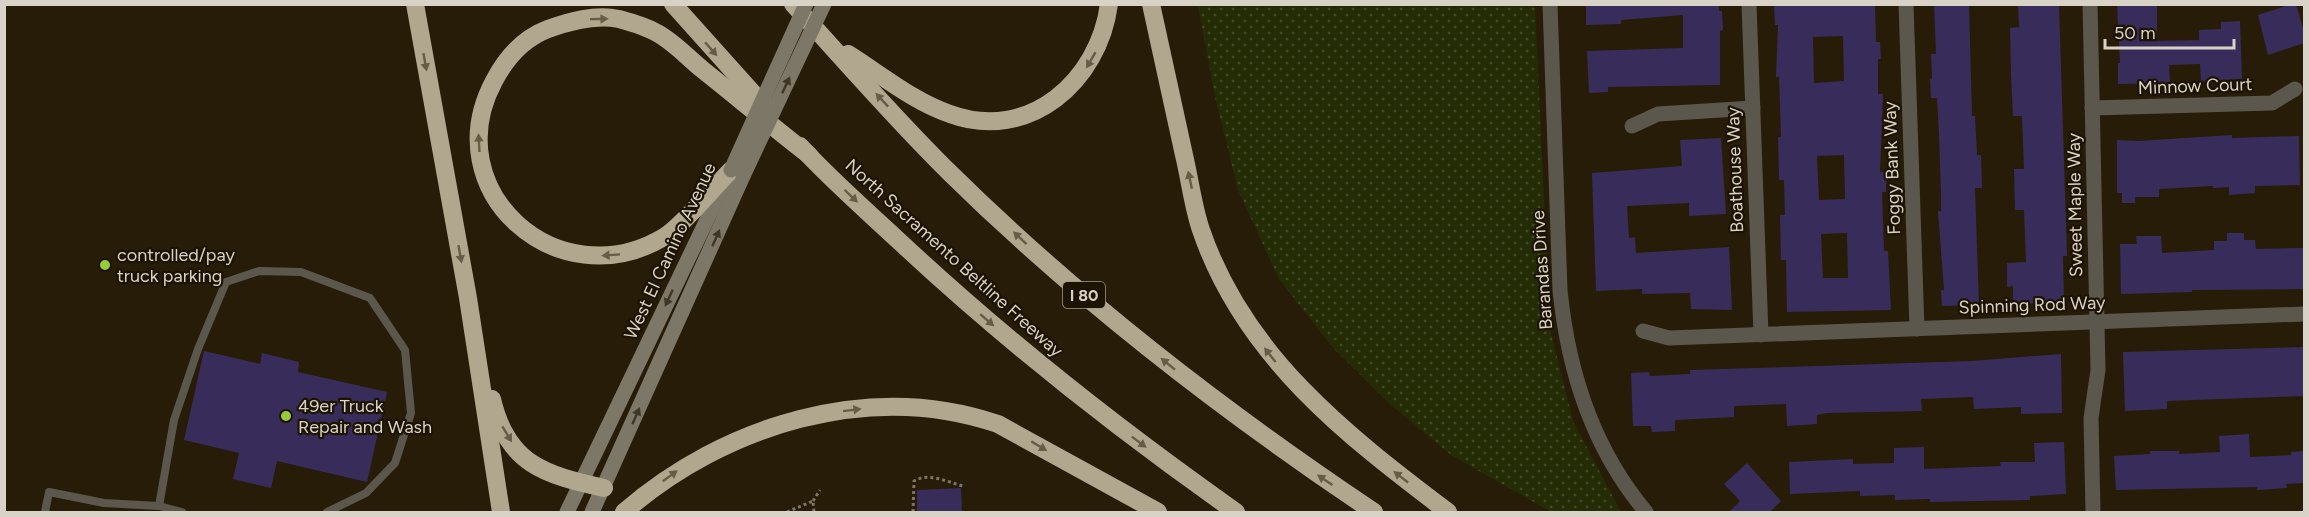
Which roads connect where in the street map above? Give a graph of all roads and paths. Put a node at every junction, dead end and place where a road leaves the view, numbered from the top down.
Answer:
1 (415, 4) edge
2 (673, 4) edge
3 (793, 4) edge
4 (806, 4) edge
5 (824, 4) edge
6 (1109, 4) edge
7 (1151, 4) edge
8 (1550, 4) edge
9 (1749, 4) edge
10 (1906, 4) edge
11 (2090, 4) edge
12 (827, 41) junction
13 (2295, 90) dead end
14 (1753, 108) junction
15 (2092, 108) junction
16 (1632, 126) dead end
17 (809, 155) junction
18 (737, 173) junction
19 (468, 298) junction
20 (2304, 314) edge
21 (2097, 322) junction
22 (1917, 329) junction
23 (1643, 331) dead end
24 (1761, 335) junction
25 (581, 483) junction
26 (963, 486) dead end
27 (604, 488) junction
28 (820, 490) dead end
29 (813, 501) junction
30 (159, 506) junction
31 (45, 513) edge
32 (182, 513) edge
33 (327, 513) edge
34 (501, 513) edge
35 (567, 513) edge
36 (592, 513) edge
37 (624, 513) edge
38 (787, 513) edge
39 (814, 513) edge
40 (912, 513) edge
41 (1158, 513) edge
42 (1236, 513) edge
43 (1374, 513) edge
44 (1448, 513) edge
45 (1647, 513) edge
46 (2093, 513) edge

1 -> 19 highway
2 -> 17 highway, North Sacramento Beltline Freeway
3 - 12 highway, I 80
4 - 18 main road, West El Camino Avenue, bridge
18 -> 5 main road, West El Camino Avenue, bridge
6 -> 12 highway
44 -> 7 highway
8 - 45 street, Barandas Drive
9 - 14 street, Boathouse Way
10 - 22 street, Foggy Bank Way
11 - 15 street, Sweet Maple Way
43 -> 12 highway, I 80
13 - 15 street, Minnow Court
14 - 16 street
14 - 24 street, Boathouse Way
15 - 21 street, Sweet Maple Way
18 -> 17 highway
17 -> 42 highway, North Sacramento Beltline Freeway
18 -> 25 main road, West El Camino Avenue
27 -> 18 main road, West El Camino Avenue
19 -> 25 highway
19 - 34 highway
20 - 21 street, Spinning Rod Way
21 - 22 street, Spinning Rod Way
21 - 46 street, Sweet Maple Way
22 - 24 street, Spinning Rod Way
23 - 24 street, Spinning Rod Way
25 - 27 highway
25 - 35 main road, West El Camino Avenue
26 - 40 path
27 - 36 main road, West El Camino Avenue
28 - 29 path
29 - 38 path
29 - 39 path
30 - 31 lane
30 - 32 lane
30 - 33 lane
37 -> 41 highway

